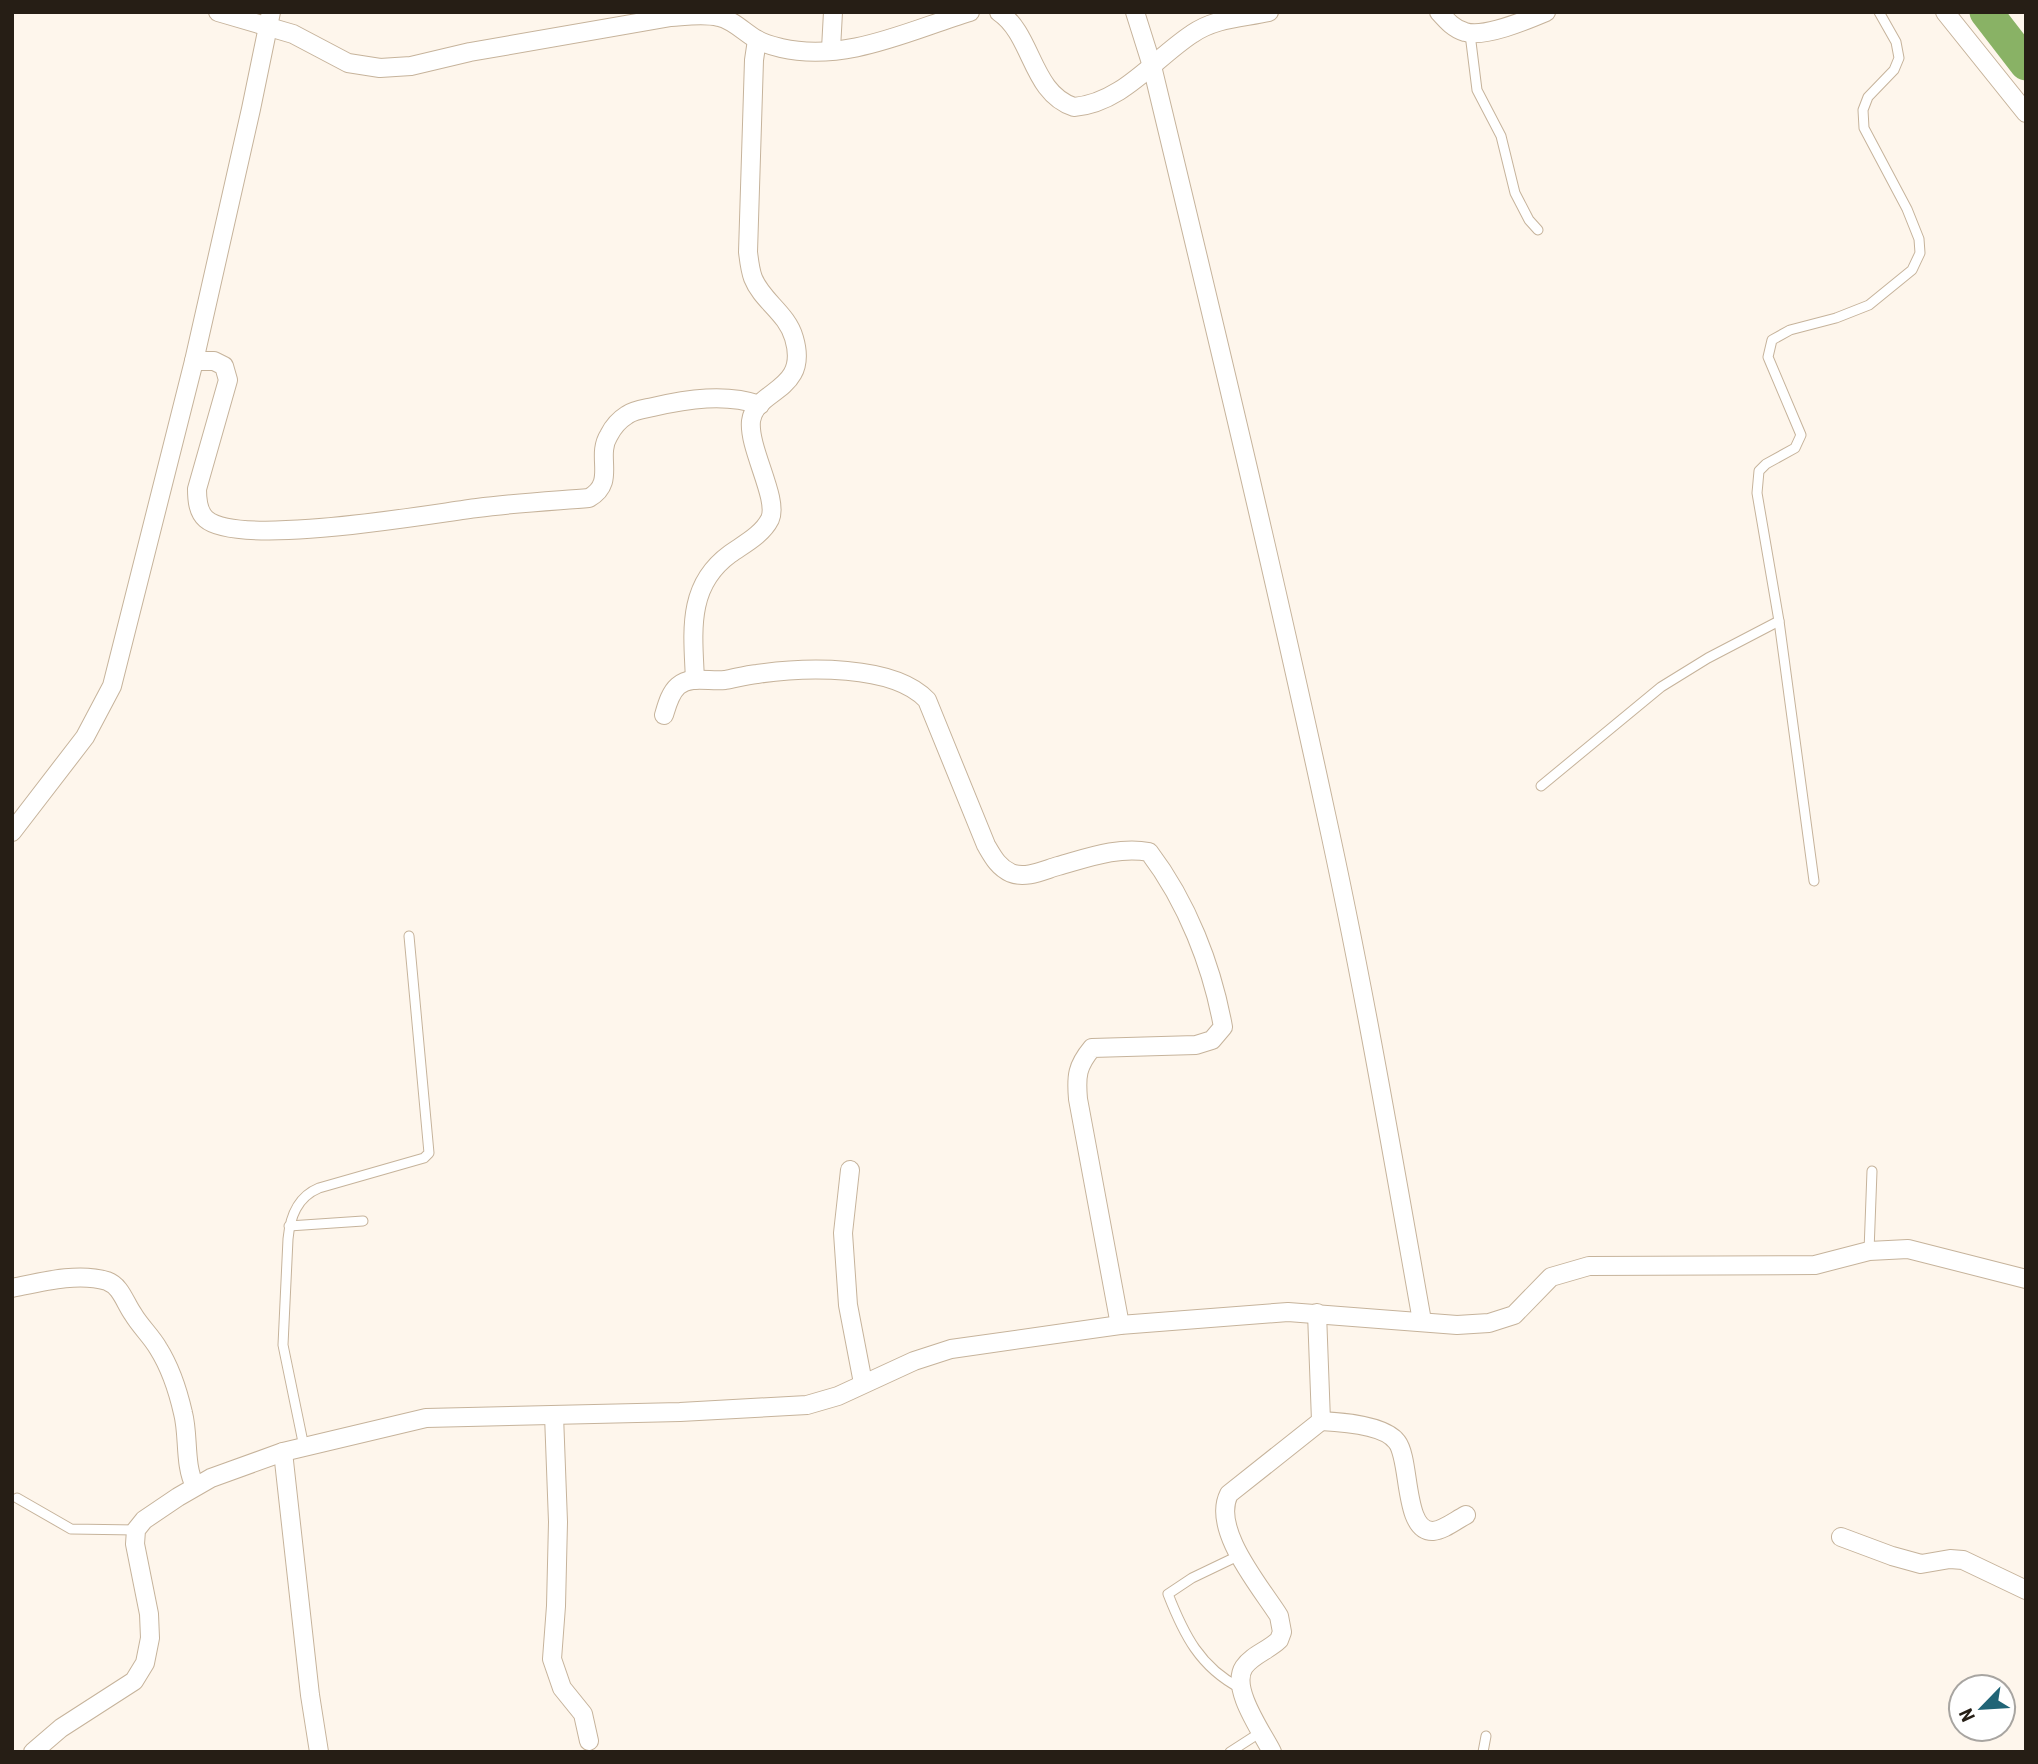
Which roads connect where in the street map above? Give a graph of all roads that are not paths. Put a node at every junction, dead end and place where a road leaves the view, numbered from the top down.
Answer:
1 (218, 12) edge
2 (833, 12) edge
3 (970, 12) edge
4 (999, 12) edge
5 (1135, 12) edge
6 (1269, 12) edge
7 (1439, 12) edge
8 (1546, 12) edge
9 (1879, 12) edge
10 (1945, 12) edge
11 (270, 20) edge
12 (1470, 34) junction
13 (757, 40) junction
14 (831, 50) junction
15 (1152, 66) junction
16 (2026, 113) edge
17 (1538, 230) dead end
18 (194, 361) junction
19 (760, 405) junction
20 (1779, 621) junction
21 (695, 680) junction
22 (664, 715) dead end
23 (1541, 786) dead end
24 (12, 832) edge
25 (1814, 881) dead end
26 (409, 936) dead end
27 (850, 1170) dead end
28 (1872, 1171) dead end
29 (363, 1221) dead end
30 (289, 1226) junction
31 (1869, 1251) junction
32 (2026, 1279) edge
33 (12, 1288) edge
34 (1317, 1313) junction
35 (1422, 1321) junction
36 (1120, 1325) junction
37 (863, 1383) junction
38 (554, 1415) junction
39 (1321, 1421) junction
40 (304, 1447) junction
41 (283, 1452) junction
42 (195, 1486) junction
43 (17, 1499) dead end
44 (1466, 1515) dead end
45 (136, 1530) junction
46 (1841, 1537) dead end
47 (1240, 1555) junction
48 (2026, 1590) edge
49 (1240, 1688) junction
50 (1261, 1731) junction
51 (1486, 1736) dead end
52 (589, 1741) dead end
53 (33, 1752) edge
54 (319, 1752) edge
55 (1230, 1752) edge
56 (1272, 1752) edge
57 (1483, 1752) edge

1 - 11 street
2 - 14 street
3 - 14 street
4 - 15 street
5 - 15 street
6 - 15 street
7 - 12 street
8 - 12 street
9 - 20 lane
10 - 16 street
11 - 13 street
11 - 18 street
12 - 17 lane
13 - 14 street
13 - 19 street
15 - 35 street
18 - 19 street
18 - 24 street
19 - 21 street
20 - 23 lane
20 - 25 lane
21 - 22 street
21 - 36 street
26 - 30 lane
27 - 37 street
28 - 31 lane
29 - 30 lane
30 - 40 lane
31 - 32 street
31 - 35 street
33 - 42 street
34 - 35 street
34 - 36 street
34 - 39 street
36 - 37 street
37 - 38 street
38 - 40 street
38 - 52 street
39 - 44 street
39 - 47 street
40 - 41 street
41 - 42 street
41 - 54 street
42 - 45 street
43 - 45 lane
45 - 53 street
46 - 48 street
47 - 49 street
47 - 49 lane
49 - 50 street
50 - 55 lane
50 - 56 street
51 - 57 lane

